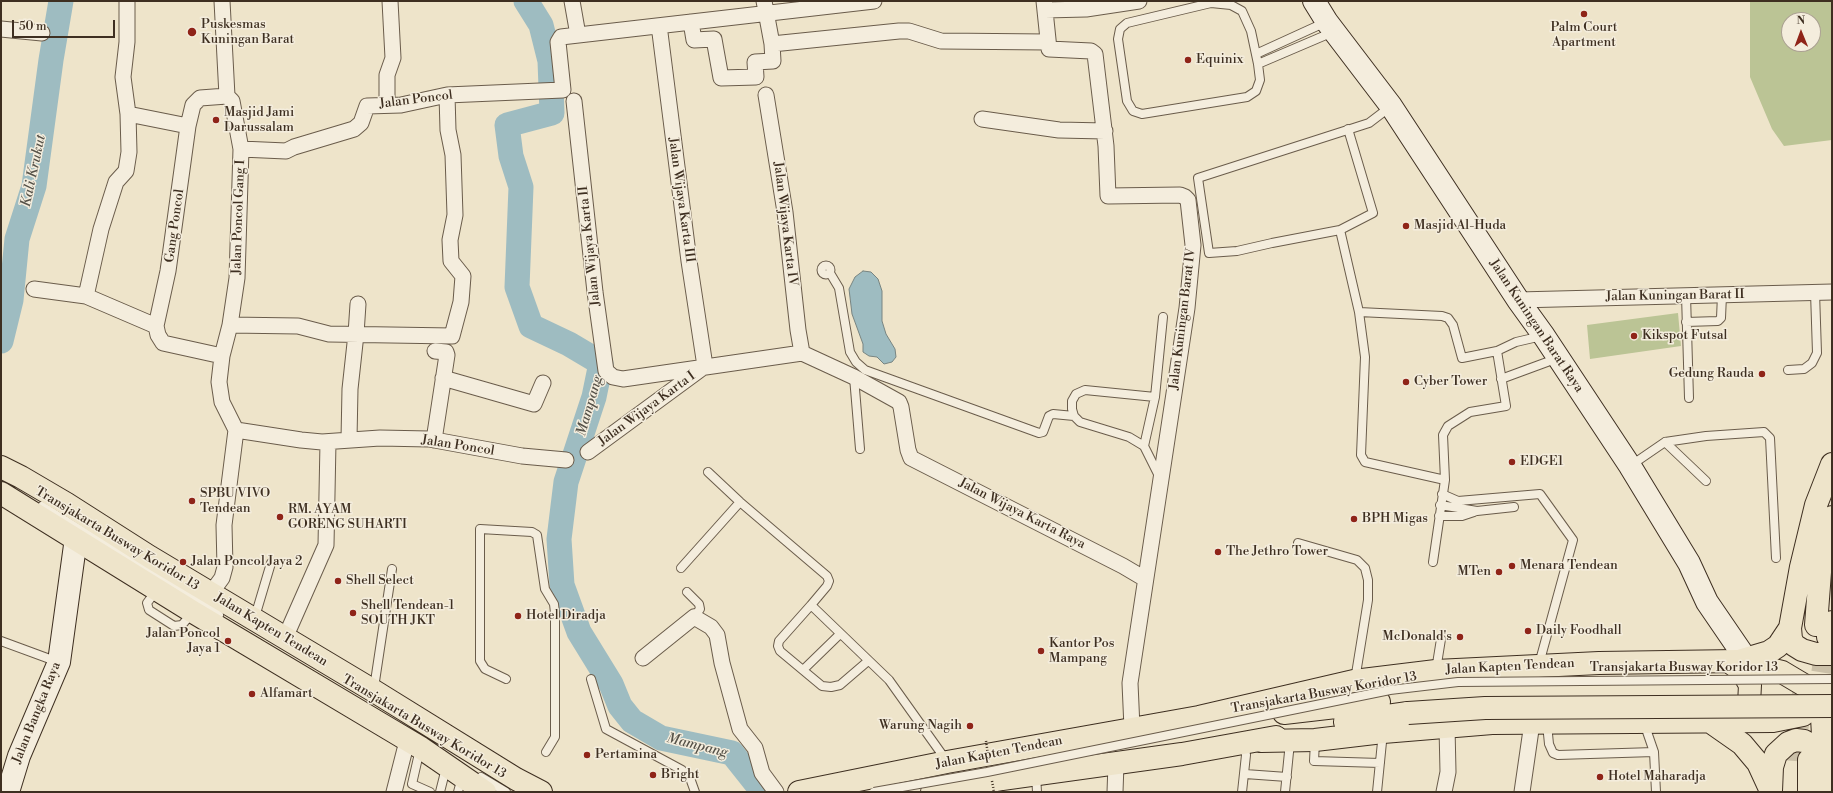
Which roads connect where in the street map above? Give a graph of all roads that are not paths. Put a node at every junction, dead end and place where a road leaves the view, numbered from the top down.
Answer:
1 (127, 1) edge
2 (222, 1) edge
3 (390, 1) edge
4 (572, 1) edge
5 (874, 1) edge
6 (1139, 1) edge
7 (1314, 1) edge
8 (1044, 6) edge
9 (765, 7) edge
10 (663, 22) junction
11 (691, 22) junction
12 (1330, 27) junction
13 (1, 29) edge
14 (42, 33) dead end
15 (578, 35) junction
16 (1047, 42) junction
17 (772, 44) junction
18 (1256, 54) junction
19 (1258, 64) junction
20 (447, 95) junction
21 (766, 95) dead end
22 (227, 96) junction
23 (574, 101) dead end
24 (387, 106) junction
25 (1391, 106) junction
26 (128, 114) junction
27 (982, 119) dead end
28 (188, 126) junction
29 (1348, 129) junction
30 (1105, 131) junction
31 (241, 149) junction
32 (1340, 230) junction
33 (830, 273) dead end
34 (34, 289) dead end
35 (1815, 292) junction
36 (1832, 292) edge
37 (1686, 295) junction
38 (1722, 295) junction
39 (86, 296) junction
40 (1518, 300) junction
41 (358, 304) dead end
42 (1359, 312) junction
43 (1163, 318) dead end
44 (1686, 322) junction
45 (230, 325) junction
46 (156, 326) junction
47 (356, 334) junction
48 (1544, 336) junction
49 (435, 351) dead end
50 (1497, 351) junction
51 (802, 353) junction
52 (222, 356) junction
53 (1558, 357) junction
54 (705, 366) junction
55 (1788, 370) dead end
56 (854, 377) junction
57 (443, 378) junction
58 (623, 379) joint
59 (1501, 379) junction
60 (543, 383) dead end
61 (1155, 397) junction
62 (1689, 398) dead end
63 (1074, 416) junction
64 (236, 430) junction
65 (349, 439) junction
66 (434, 440) junction
67 (328, 442) junction
68 (1665, 442) junction
69 (1144, 446) junction
70 (860, 449) dead end
71 (588, 452) dead end
72 (566, 460) dead end
73 (1832, 464) edge
74 (1630, 466) junction
75 (1, 467) edge
76 (708, 472) dead end
77 (1161, 480) junction
78 (1444, 480) junction
79 (1706, 481) dead end
80 (1, 493) edge
81 (1442, 494) junction
82 (34, 501) dead end
83 (740, 502) junction
84 (1440, 506) junction
85 (1514, 507) dead end
86 (1477, 511) junction
87 (1438, 516) junction
88 (1832, 517) edge
89 (76, 538) junction
90 (1298, 543) dead end
91 (1776, 558) dead end
92 (1433, 562) dead end
93 (271, 563) dead end
94 (1832, 566) edge
95 (681, 568) dead end
96 (392, 569) dead end
97 (1145, 579) junction
98 (687, 592) dead end
99 (212, 593) junction
100 (810, 605) junction
101 (694, 617) junction
102 (252, 618) junction
103 (229, 621) dead end
104 (1790, 628) junction
105 (840, 634) junction
106 (1824, 635) edge
107 (285, 638) junction
108 (1441, 639) dead end
109 (1, 641) edge
110 (643, 658) dead end
111 (868, 660) junction
112 (1737, 660) junction
113 (59, 662) junction
114 (1539, 665) junction
115 (803, 670) junction
116 (1436, 671) junction
117 (310, 672) dead end
118 (506, 678) dead end
119 (591, 679) dead end
120 (1354, 681) junction
121 (374, 691) junction
122 (1826, 700) edge
123 (1408, 706) junction
124 (1199, 717) junction
125 (1643, 721) junction
126 (1720, 722) junction
127 (1539, 724) junction
128 (1446, 727) junction
129 (1132, 728) junction
130 (1383, 732) junction
131 (1315, 740) junction
132 (1290, 741) junction
133 (1253, 743) junction
134 (414, 744) junction
135 (546, 752) dead end
136 (1654, 752) junction
137 (947, 762) junction
138 (1380, 763) junction
139 (1116, 764) junction
140 (1818, 768) edge
141 (460, 774) edge
142 (1245, 774) junction
143 (1287, 777) junction
144 (1037, 783) edge
145 (1771, 791) edge
146 (8, 792) edge
147 (394, 792) edge
148 (430, 792) edge
149 (440, 792) edge
150 (485, 792) edge
151 (506, 792) edge
152 (540, 792) edge
153 (695, 792) edge
154 (776, 792) edge
155 (799, 792) edge
156 (874, 792) edge
157 (932, 792) edge
158 (1115, 792) edge
159 (1242, 792) edge
160 (1285, 792) edge
161 (1377, 792) edge
162 (1444, 792) edge
163 (1522, 792) edge
164 (1656, 792) edge
165 (1795, 792) edge
166 (1809, 792) edge

1 - 26 street
2 - 22 street, Jalan Poncol Gang I
3 - 24 street
4 - 15 street
5 - 9 street
6 - 8 street
7 - 12 street, Jalan Kuningan Barat Raya
8 - 16 street
9 - 11 street
9 - 17 street
10 - 11 street
10 - 15 street
10 - 54 street, Jalan Wijaya Karta III
11 - 17 street
12 - 18 lane
12 - 19 lane
12 - 25 street, Jalan Kuningan Barat Raya
13 - 14 street
15 - 20 street, Jalan Poncol
16 - 17 street
16 - 30 street, Jalan Kuningan Barat IV
18 - 19 lane
18 - 19 lane
20 - 24 street, Jalan Poncol
20 - 47 street
21 - 51 street, Jalan Wijaya Karta IV
22 - 28 street, Gang Poncol
22 - 31 street, Jalan Poncol Gang I
23 - 58 street, Jalan Wijaya Karta II
24 - 31 street, Jalan Poncol
25 - 29 lane
25 - 40 street, Jalan Kuningan Barat Raya
26 - 28 street
26 - 39 street
27 - 30 street
28 - 46 street, Gang Poncol
29 - 32 lane
29 - 32 lane
30 - 77 street, Jalan Kuningan Barat IV
31 - 45 street, Jalan Poncol Gang I
32 - 42 lane
33 - 63 lane
34 - 39 street
35 - 36 street, Jalan Kuningan Barat II
35 - 38 street, Jalan Kuningan Barat II
35 - 55 lane
37 - 38 street, Jalan Kuningan Barat II
37 - 40 street, Jalan Kuningan Barat II
37 - 44 lane
38 - 44 lane
39 - 46 street
40 - 48 street, Jalan Kuningan Barat Raya
41 - 47 street
42 - 50 lane
42 - 78 lane
43 - 61 lane
44 - 62 lane
45 - 47 street
45 - 52 street, Jalan Poncol Gang I
46 - 52 street
47 - 65 street
48 - 50 lane
48 - 53 street, Jalan Kuningan Barat Raya
49 - 57 street
50 - 59 lane
51 - 54 street, Jalan Wijaya Karta I
51 - 56 street, Jalan Wijaya Karta Raya
52 - 64 street, Jalan Poncol Gang I
53 - 59 lane
53 - 74 street, Jalan Kuningan Barat Raya
54 - 58 street, Jalan Wijaya Karta I
54 - 71 street, Jalan Wijaya Karta I
56 - 70 lane
56 - 97 street, Jalan Wijaya Karta Raya
57 - 60 street
57 - 66 street
59 - 78 lane
61 - 63 lane
61 - 69 lane
63 - 69 lane
64 - 67 street, Jalan Poncol
64 - 99 street
65 - 66 street, Jalan Poncol
65 - 67 street, Jalan Poncol
66 - 72 street, Jalan Poncol
67 - 107 street
68 - 74 lane
68 - 79 lane
68 - 91 lane
69 - 77 lane
73 - 104 main road
74 - 112 street, Jalan Kuningan Barat Raya
75 - 99 main road, Jalan Kapten Tendean
76 - 83 lane
77 - 97 street, Jalan Kuningan Barat IV
78 - 81 lane
80 - 89 main road, Jalan Kapten Tendean
81 - 84 lane
81 - 114 lane
82 - 103 lane, Transjakarta Busway Koridor 13
83 - 95 lane
83 - 100 lane
84 - 86 lane
84 - 87 lane
85 - 86 lane
86 - 87 lane
87 - 92 lane
88 - 106 main road
89 - 113 street, Jalan Bangka Raya
89 - 134 main road, Jalan Kapten Tendean
90 - 120 lane
93 - 102 lane
94 - 106 main road
96 - 121 lane
97 - 129 street
98 - 101 lane
99 - 102 main road, Jalan Kapten Tendean
100 - 105 lane
100 - 115 lane
101 - 110 street
101 - 154 street
102 - 107 main road, Jalan Kapten Tendean
104 - 106 main road
104 - 112 main road
105 - 111 lane
105 - 115 lane
107 - 121 main road, Jalan Kapten Tendean
108 - 116 lane
109 - 113 lane
111 - 115 lane
111 - 137 lane
112 - 114 main road, Jalan Kapten Tendean
112 - 122 main road, Jalan Kapten Tendean
112 - 126 main road
113 - 146 street, Jalan Bangka Raya
114 - 116 main road, Jalan Kapten Tendean
116 - 120 main road, Jalan Kapten Tendean
117 - 141 lane, Transjakarta Busway Koridor 13
118 - 135 lane
119 - 153 lane
120 - 124 main road, Jalan Kapten Tendean
121 - 152 main road, Jalan Kapten Tendean
122 - 123 main road, Jalan Kapten Tendean, bridge
122 - 126 main road, Jalan Kapten Tendean
122 - 140 main road
122 - 156 lane, Transjakarta Busway Koridor 13, bridge
123 - 124 main road, Jalan Kapten Tendean
123 - 133 main road, Jalan Kapten Tendean
124 - 129 main road, Jalan Kapten Tendean
125 - 126 main road, Jalan Kapten Tendean
125 - 127 main road, Jalan Kapten Tendean
125 - 136 lane
126 - 145 main road
127 - 128 main road, Jalan Kapten Tendean
127 - 136 lane
127 - 163 street
128 - 130 main road, Jalan Kapten Tendean
128 - 162 street
129 - 137 main road, Jalan Kapten Tendean
130 - 131 main road, Jalan Kapten Tendean
130 - 138 lane
131 - 132 main road, Jalan Kapten Tendean
131 - 138 lane
132 - 133 main road, Jalan Kapten Tendean
132 - 143 lane
133 - 139 main road, Jalan Kapten Tendean
133 - 142 lane
134 - 141 main road, Jalan Kapten Tendean
134 - 147 street
134 - 148 lane
136 - 164 lane
137 - 155 main road, Jalan Kapten Tendean
138 - 161 lane
139 - 144 main road, Jalan Kapten Tendean
139 - 158 street
140 - 145 main road
140 - 165 main road
140 - 166 main road
141 - 149 lane
141 - 150 main road, Jalan Kapten Tendean
141 - 151 lane, Transjakarta Busway Koridor 13
142 - 143 lane
142 - 159 lane
143 - 160 lane
144 - 157 main road, Jalan Kapten Tendean

